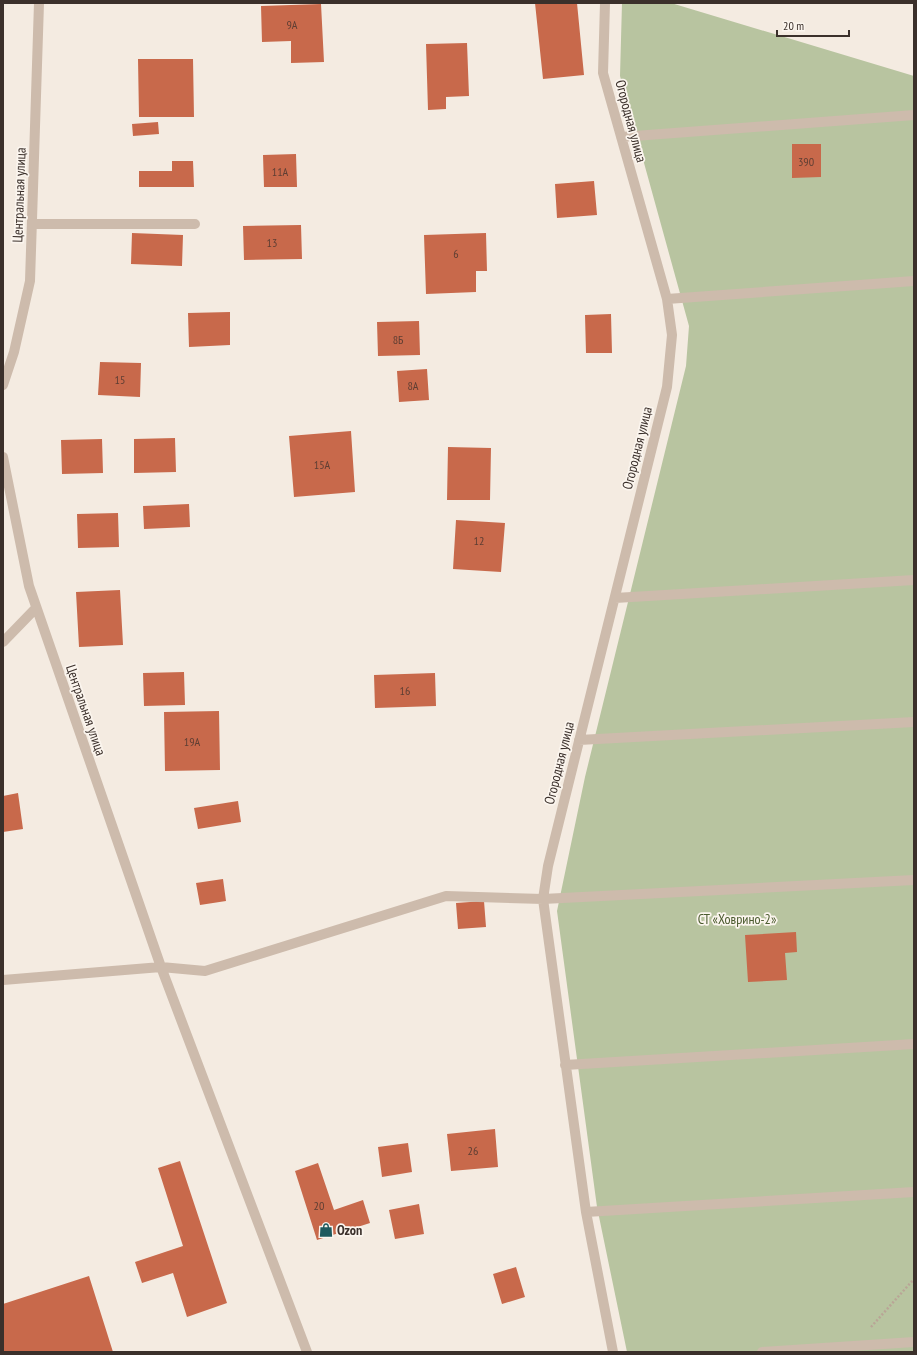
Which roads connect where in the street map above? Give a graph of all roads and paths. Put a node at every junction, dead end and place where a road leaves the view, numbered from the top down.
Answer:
1 (39, 3) edge
2 (605, 3) edge
3 (914, 115) edge
4 (621, 136) junction
5 (32, 224) junction
6 (195, 224) dead end
7 (914, 281) edge
8 (667, 299) junction
9 (3, 385) edge
10 (3, 457) edge
11 (914, 580) edge
12 (615, 598) junction
13 (36, 608) junction
14 (3, 642) edge
15 (914, 722) edge
16 (579, 740) junction
17 (914, 880) edge
18 (543, 899) junction
19 (161, 967) junction
20 (3, 980) edge
21 (914, 1044) edge
22 (565, 1065) junction
23 (914, 1192) edge
24 (586, 1212) junction
25 (914, 1279) edge
26 (914, 1342) edge
27 (854, 1346) junction
28 (306, 1352) edge
29 (613, 1352) edge
30 (762, 1352) edge

1 - 5 street, Центральная улица
2 - 4 street, Огородная улица
3 - 4 street
4 - 8 street, Огородная улица
5 - 6 street
5 - 9 street, Центральная улица
7 - 8 street
8 - 12 street, Огородная улица
10 - 13 street, Центральная улица
11 - 12 street
12 - 16 street, Огородная улица
13 - 14 street
13 - 19 street, Центральная улица
15 - 16 street
16 - 18 street, Огородная улица
17 - 18 street
18 - 19 street
18 - 22 street, Огородная улица
19 - 20 street
19 - 28 street, Центральная улица
21 - 22 street
22 - 24 street, Огородная улица
23 - 24 street
24 - 29 street, Огородная улица
25 - 27 path
26 - 27 street
27 - 30 street

